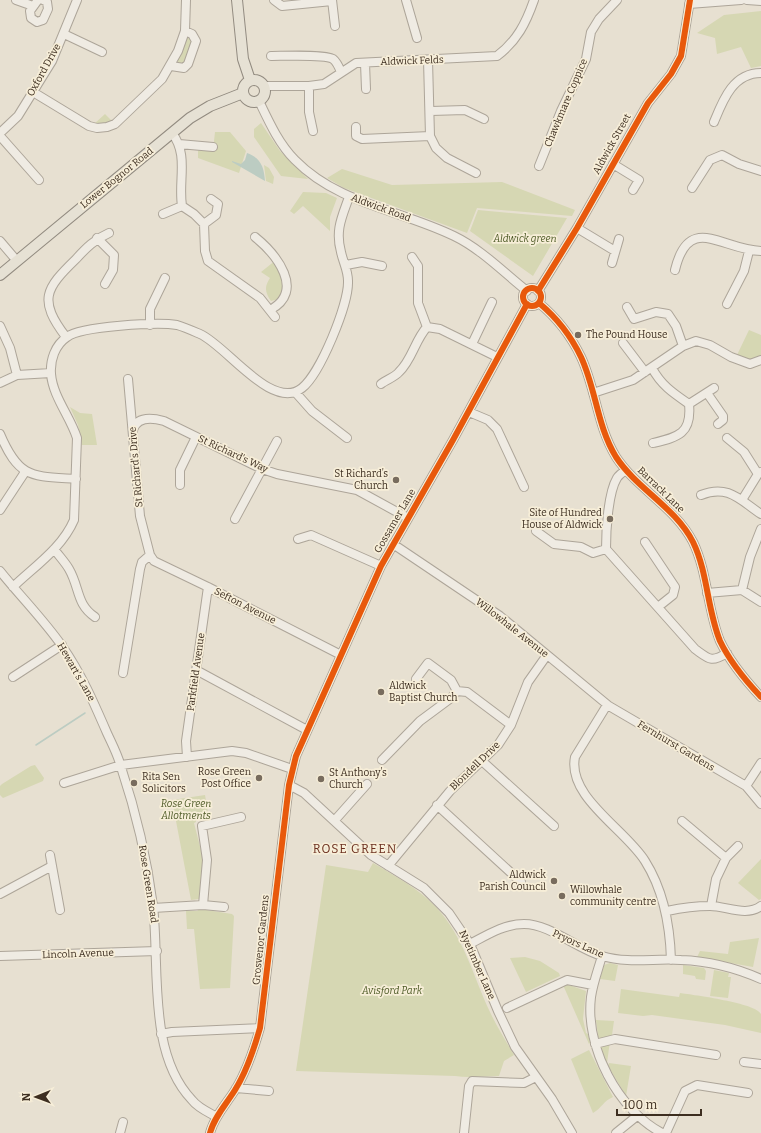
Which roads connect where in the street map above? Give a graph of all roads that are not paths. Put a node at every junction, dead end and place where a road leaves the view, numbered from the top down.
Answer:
1 (16, 0) edge
2 (43, 0) edge
3 (77, 0) edge
4 (186, 0) edge
5 (237, 0) edge
6 (274, 0) edge
7 (406, 0) edge
8 (534, 0) edge
9 (617, 0) edge
10 (741, 0) edge
11 (747, 0) edge
12 (332, 1) edge
13 (761, 1) edge
14 (689, 2) edge
15 (35, 3) edge
16 (335, 26) dead end
17 (185, 31) junction
18 (64, 34) junction
19 (417, 38) dead end
20 (102, 52) dead end
21 (271, 56) dead end
22 (428, 60) junction
23 (365, 63) junction
24 (171, 66) junction
25 (341, 72) junction
26 (761, 74) edge
27 (250, 80) junction
28 (264, 86) junction
29 (308, 86) junction
30 (366, 89) dead end
31 (34, 92) junction
32 (243, 93) junction
33 (258, 101) junction
34 (431, 111) junction
35 (484, 120) dead end
36 (714, 122) dead end
37 (356, 127) dead end
38 (313, 131) dead end
39 (172, 133) junction
40 (0, 135) edge
41 (430, 136) junction
42 (179, 144) junction
43 (213, 147) dead end
44 (613, 164) junction
45 (539, 166) dead end
46 (761, 172) edge
47 (476, 173) dead end
48 (39, 180) dead end
49 (692, 188) dead end
50 (633, 190) dead end
51 (349, 197) junction
52 (217, 201) dead end
53 (182, 206) junction
54 (163, 214) dead end
55 (204, 224) junction
56 (577, 228) junction
57 (109, 232) dead end
58 (255, 237) dead end
59 (98, 238) junction
60 (619, 239) dead end
61 (0, 241) edge
62 (615, 251) junction
63 (749, 251) junction
64 (761, 251) edge
65 (412, 257) dead end
66 (17, 262) junction
67 (612, 263) dead end
68 (346, 265) junction
69 (382, 266) dead end
70 (675, 270) dead end
71 (0, 275) edge
72 (165, 278) dead end
73 (106, 284) dead end
74 (527, 291) junction
75 (538, 291) junction
76 (492, 302) dead end
77 (539, 303) junction
78 (527, 304) junction
79 (727, 304) dead end
80 (627, 307) dead end
81 (150, 325) junction
82 (0, 326) edge
83 (427, 328) junction
84 (66, 337) junction
85 (623, 343) dead end
86 (472, 344) junction
87 (683, 346) junction
88 (497, 357) junction
89 (761, 360) edge
90 (648, 370) junction
91 (51, 373) junction
92 (17, 375) junction
93 (128, 379) dead end
94 (0, 383) edge
95 (381, 384) dead end
96 (296, 392) junction
97 (592, 393) junction
98 (689, 404) junction
99 (469, 412) junction
100 (718, 424) dead end
101 (133, 432) junction
102 (0, 436) edge
103 (196, 437) junction
104 (347, 438) dead end
105 (727, 438) dead end
106 (277, 441) dead end
107 (653, 443) dead end
108 (262, 469) junction
109 (626, 470) junction
110 (25, 472) junction
111 (759, 473) edge
112 (76, 479) junction
113 (180, 485) dead end
114 (524, 487) dead end
115 (701, 495) dead end
116 (742, 500) junction
117 (0, 510) edge
118 (761, 514) edge
119 (408, 518) junction
120 (235, 519) dead end
121 (761, 529) edge
122 (536, 531) dead end
123 (298, 539) dead end
124 (645, 542) dead end
125 (393, 544) junction
126 (54, 549) junction
127 (606, 549) junction
128 (150, 555) junction
129 (381, 566) junction
130 (1, 575) edge
131 (13, 586) junction
132 (208, 587) junction
133 (742, 590) junction
134 (708, 593) junction
135 (761, 602) edge
136 (658, 607) junction
137 (95, 617) dead end
138 (62, 645) junction
139 (728, 653) junction
140 (341, 655) junction
141 (547, 655) junction
142 (196, 670) junction
143 (123, 673) dead end
144 (13, 677) dead end
145 (416, 679) dead end
146 (457, 691) junction
147 (761, 697) edge
148 (608, 705) junction
149 (511, 724) junction
150 (307, 730) junction
151 (296, 756) joint
152 (187, 757) junction
153 (382, 760) dead end
154 (482, 762) junction
155 (761, 763) edge
156 (121, 765) junction
157 (292, 769) junction
158 (64, 783) dead end
159 (367, 784) dead end
160 (289, 785) junction
161 (746, 786) junction
162 (761, 804) edge
163 (437, 805) junction
164 (241, 817) dead end
165 (335, 820) junction
166 (682, 821) dead end
167 (554, 826) dead end
168 (738, 846) dead end
169 (50, 856) dead end
170 (726, 858) junction
171 (52, 866) junction
172 (388, 866) junction
173 (521, 882) dead end
174 (0, 894) edge
175 (203, 905) junction
176 (711, 906) junction
177 (761, 906) edge
178 (224, 907) dead end
179 (153, 908) junction
180 (60, 910) dead end
181 (667, 911) junction
182 (470, 944) junction
183 (157, 951) junction
184 (0, 956) edge
185 (602, 956) junction
186 (671, 960) junction
187 (761, 979) edge
188 (593, 985) junction
189 (507, 1008) dead end
190 (260, 1028) junction
191 (161, 1034) junction
192 (595, 1044) junction
193 (716, 1055) dead end
194 (744, 1062) dead end
195 (761, 1064) edge
196 (536, 1077) junction
197 (236, 1088) junction
198 (269, 1092) dead end
199 (748, 1093) dead end
200 (637, 1116) junction
201 (217, 1117) junction
202 (123, 1122) dead end
203 (120, 1133) edge
204 (210, 1133) edge
205 (464, 1133) edge
206 (572, 1133) edge
207 (616, 1133) edge
208 (662, 1133) edge
209 (666, 1133) edge

1 - 15 street
2 - 15 street
3 - 18 street, Oxford Drive
4 - 17 street
5 - 27 main road
6 - 12 street
7 - 19 street
8 - 22 street, Aldwick Felds
9 - 45 street, Chawkmare Coppice
10 - 14 street
11 - 13 street
12 - 16 street
14 - 44 street, Aldwick Street
17 - 24 street
17 - 24 street
18 - 20 street
18 - 31 street, Oxford Drive
21 - 25 street
22 - 23 street, Aldwick Felds
22 - 34 street
23 - 25 street, Aldwick Felds
23 - 30 street
24 - 31 street
25 - 29 street, Aldwick Felds
26 - 36 street
27 - 28 main road
27 - 32 main road
28 - 29 street, Aldwick Felds
28 - 33 main road
29 - 38 street
31 - 40 street, Oxford Drive
32 - 33 main road
32 - 39 main road, Lower Bognor Road
33 - 51 street, Aldwick Road
34 - 35 street
34 - 41 street
37 - 41 street
39 - 42 street
39 - 66 main road, Lower Bognor Road
40 - 48 street
41 - 47 street
42 - 43 street
42 - 53 street
44 - 50 street
44 - 56 street, Aldwick Street
46 - 49 street
51 - 68 street
51 - 74 street, Aldwick Road
52 - 55 street
53 - 54 street
53 - 55 street
55 - 58 street
56 - 62 street
56 - 75 street, Aldwick Street
57 - 59 street
59 - 73 street
59 - 84 street
60 - 62 street
61 - 66 street
62 - 67 street
63 - 64 street
63 - 70 street
63 - 79 street
65 - 83 street
66 - 71 main road, Lower Bognor Road
68 - 69 street
68 - 96 street
72 - 81 street
74 - 75 street
74 - 78 street
75 - 77 street
76 - 86 street
77 - 78 street
77 - 97 street, Barrack Lane
78 - 88 street, Gossamer Lane
80 - 87 street
81 - 84 street
81 - 96 street
82 - 92 street
83 - 86 street
83 - 95 street
84 - 91 street
85 - 90 street
86 - 88 street
87 - 89 street
87 - 90 street
88 - 99 street, Gossamer Lane
90 - 97 street
90 - 98 street
91 - 92 street
91 - 112 street
92 - 94 street
93 - 101 street, St Richard's Drive
96 - 104 street
97 - 109 street, Barrack Lane
98 - 100 street
98 - 107 street
99 - 114 street
99 - 119 street, Gossamer Lane
101 - 103 street, St Richard's Way
101 - 128 street, St Richard's Drive
102 - 110 street
103 - 108 street, St Richard's Way
103 - 113 street
105 - 111 street
106 - 108 street
108 - 119 street, St Richard's Way
108 - 120 street
109 - 127 street, Barrack Lane
109 - 134 street, Barrack Lane
110 - 112 street
110 - 117 street
111 - 116 street
112 - 126 street
115 - 116 street
116 - 118 street
119 - 125 street, Gossamer Lane
121 - 133 street
122 - 127 street
123 - 129 street
124 - 136 street
125 - 129 street, Gossamer Lane
125 - 141 street, Willowhale Avenue
126 - 131 street
126 - 137 street
127 - 136 street
128 - 132 street, Sefton Avenue
128 - 143 street
129 - 140 street, Gossamer Lane
130 - 131 street, Hewart's Lane
131 - 138 street, Hewart's Lane
132 - 140 street, Sefton Avenue
132 - 142 street, Parkfield Avenue
133 - 134 street
133 - 135 street
134 - 139 street, Barrack Lane
136 - 139 street
138 - 144 street
138 - 156 street, Hewart's Lane
139 - 147 street, Barrack Lane
140 - 150 street, Gossamer Lane
141 - 148 street, Willowhale Avenue
141 - 149 street, Blondell Drive
142 - 150 street
142 - 152 street, Parkfield Avenue
145 - 146 street
146 - 149 street
146 - 153 street
148 - 161 street, Fernhurst Gardens
148 - 181 street
149 - 154 street, Blondell Drive
150 - 151 street, Gossamer Lane
151 - 157 street, Grosvenor Gardens
152 - 156 street
152 - 157 street
154 - 163 street, Blondell Drive
154 - 167 street
155 - 161 street
156 - 158 street
156 - 179 street, Rose Green Road
157 - 160 street, Grosvenor Gardens
159 - 165 street
160 - 165 street, Nyetimber Lane
160 - 190 street, Grosvenor Gardens
161 - 162 street, Fernhurst Gardens
163 - 172 street, Blondell Drive
163 - 173 street
164 - 175 street
165 - 172 street, Nyetimber Lane
166 - 170 street
168 - 170 street
169 - 171 street
170 - 176 street
171 - 174 street
171 - 180 street
172 - 182 street, Nyetimber Lane
175 - 178 street
175 - 179 street
176 - 177 street
176 - 181 street
179 - 183 street, Rose Green Road
181 - 186 street
182 - 185 street, Pryors Lane
182 - 196 street, Nyetimber Lane
183 - 184 street, Lincoln Avenue
183 - 191 street, Rose Green Road
185 - 186 street, Pryors Lane
185 - 188 street
186 - 187 street, Pryors Lane
188 - 189 street
188 - 192 street
190 - 191 street
190 - 197 street, Grosvenor Gardens
191 - 201 street, Rose Green Road
192 - 193 street
192 - 200 street
194 - 195 street
196 - 205 street
196 - 206 street, Nyetimber Lane
197 - 198 street
197 - 201 street, Grosvenor Gardens
199 - 209 street
200 - 207 street
200 - 208 street
201 - 204 street
202 - 203 street

